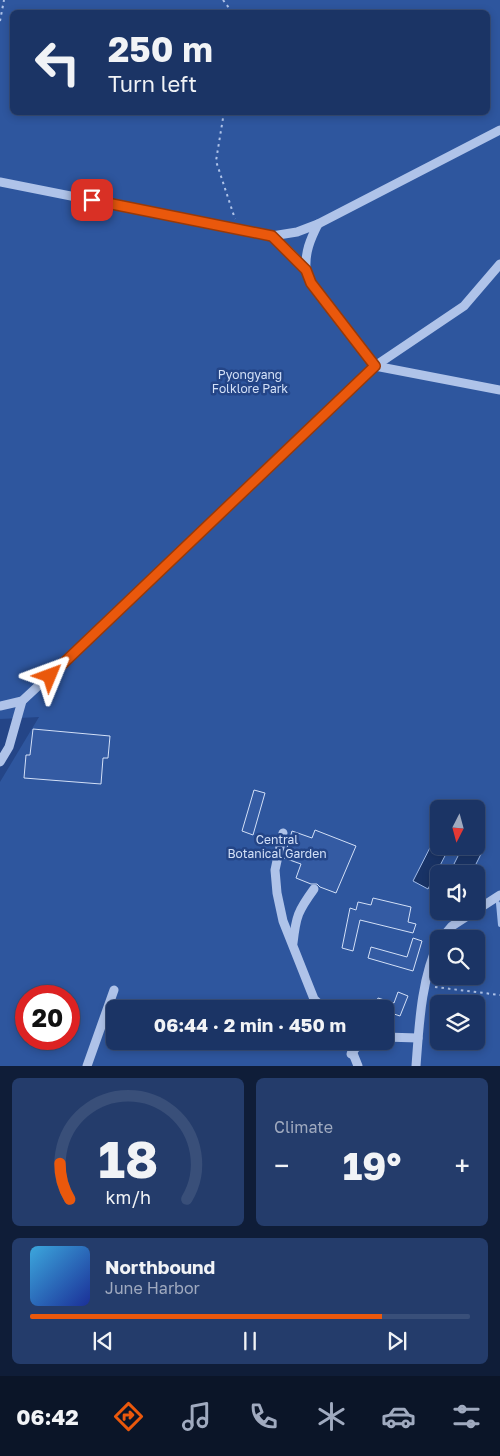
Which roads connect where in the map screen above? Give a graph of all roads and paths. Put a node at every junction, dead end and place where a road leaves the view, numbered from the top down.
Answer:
1 (4, 0) edge
2 (0, 21) edge
3 (224, 115) edge
4 (500, 130) edge
5 (0, 182) edge
6 (318, 224) junction
7 (238, 229) junction
8 (272, 236) junction
9 (500, 264) edge
10 (306, 270) junction
11 (375, 366) junction
12 (500, 390) edge
13 (22, 701) junction
14 (0, 706) edge
15 (0, 762) edge
16 (283, 833) dead end
17 (314, 889) dead end
18 (500, 895) edge
19 (449, 930) edge
20 (293, 943) junction
21 (430, 967) edge
22 (425, 986) junction
23 (114, 990) dead end
24 (500, 995) edge
25 (315, 1000) edge
26 (394, 1037) edge
27 (418, 1038) junction
28 (350, 1050) edge
29 (354, 1050) edge
30 (351, 1054) junction
31 (87, 1066) edge
32 (358, 1066) edge
33 (416, 1066) edge

1 - 2 path
3 - 7 path
4 - 6 street
5 - 7 street
6 - 8 street
6 - 10 street
7 - 8 street
8 - 10 street
9 - 11 street
10 - 11 street
11 - 12 street
11 - 13 street
13 - 14 street
13 - 15 street
16 - 20 street
17 - 20 street
18 - 19 street
20 - 25 street
21 - 22 street
22 - 24 path
22 - 27 street
23 - 31 street
26 - 27 street
27 - 33 street
28 - 30 street
29 - 30 street
30 - 32 street

